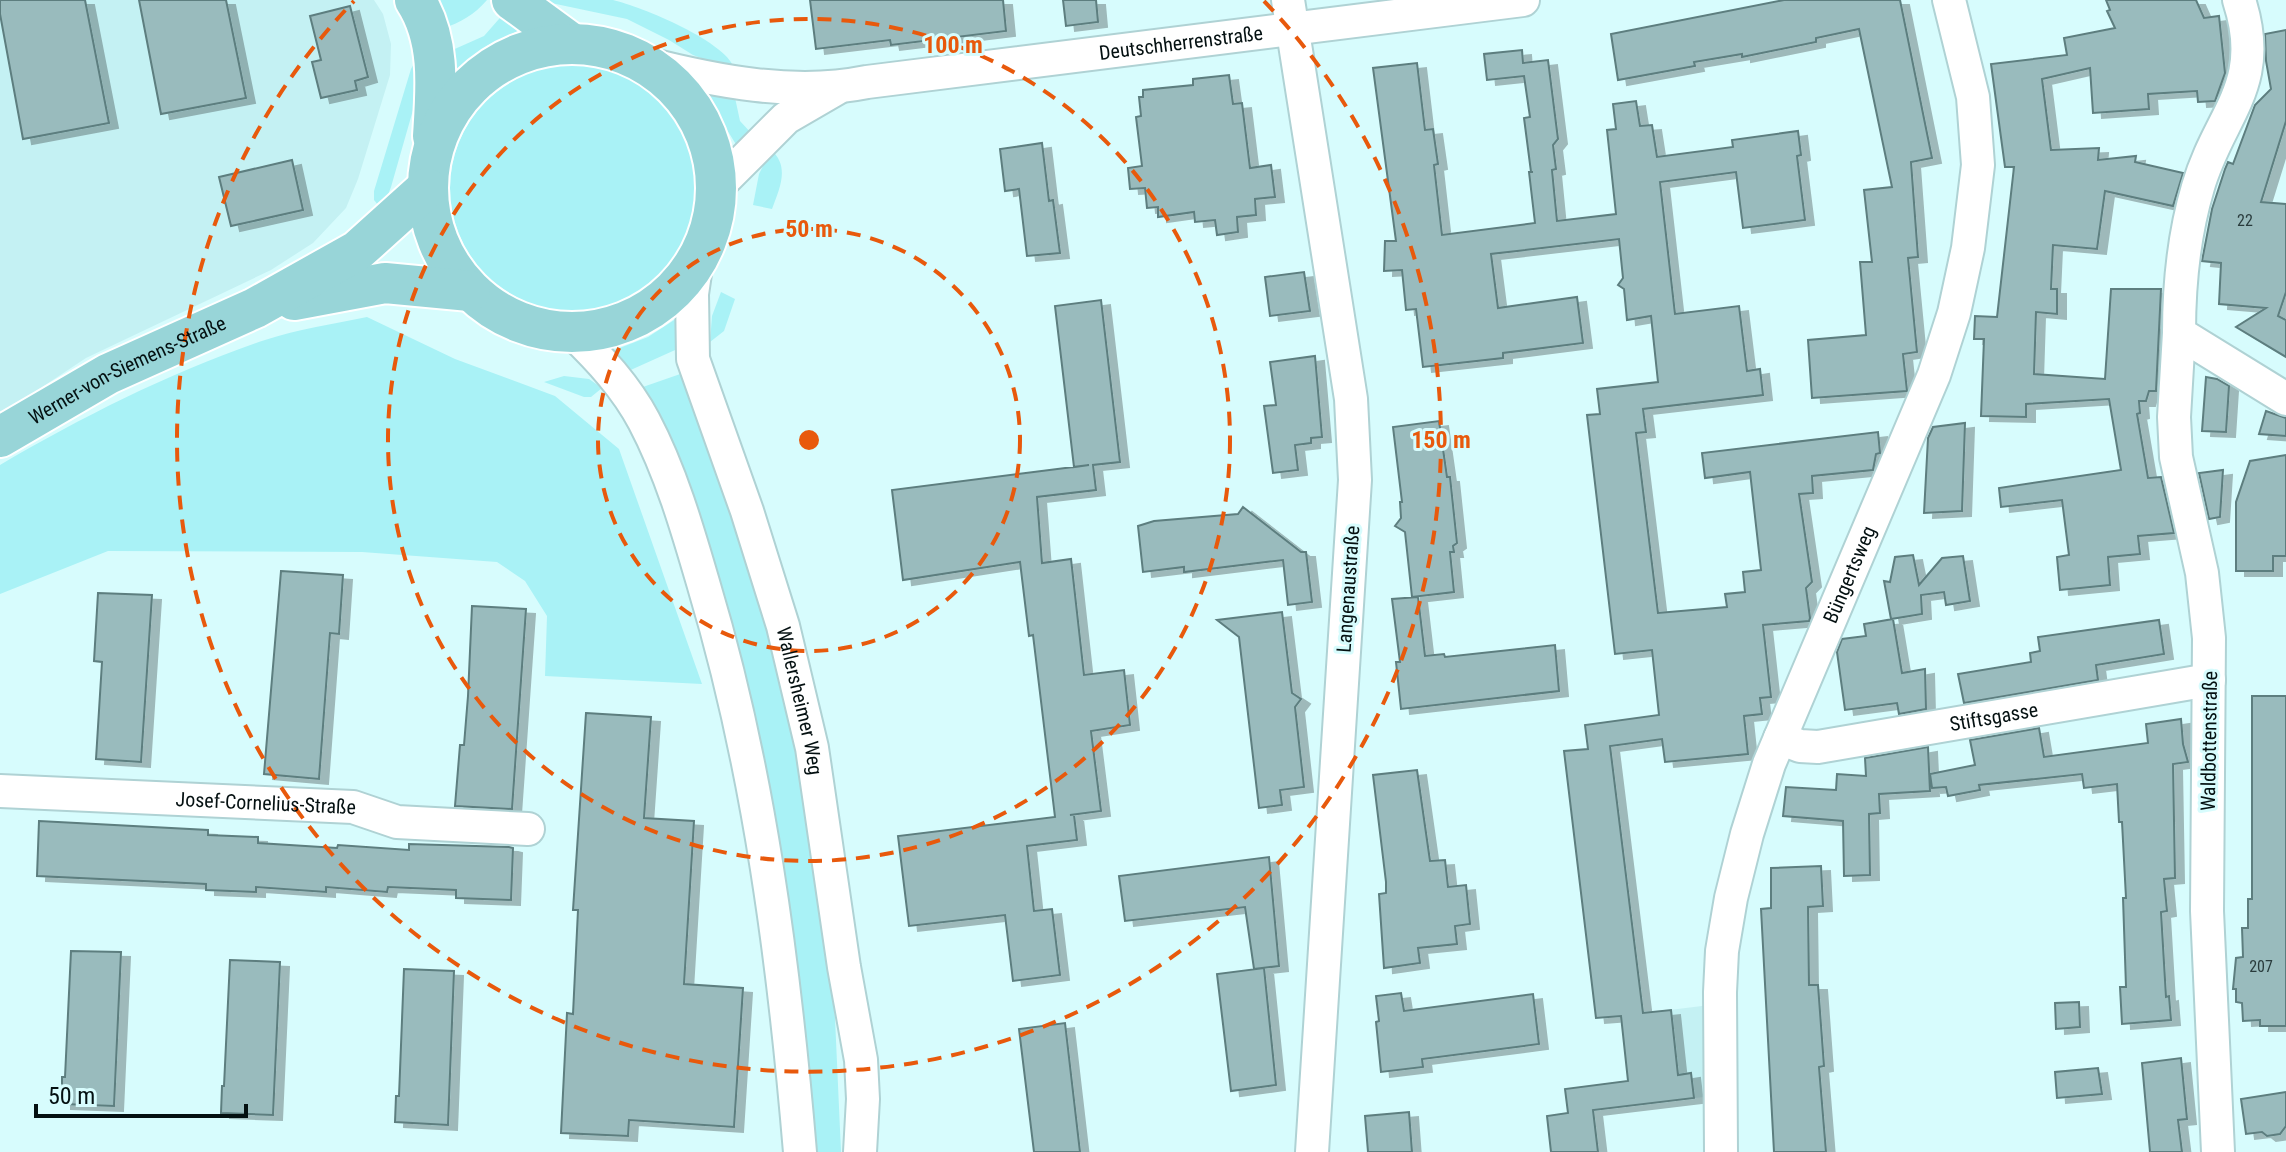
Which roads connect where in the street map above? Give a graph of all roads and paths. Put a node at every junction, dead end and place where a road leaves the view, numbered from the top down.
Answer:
1 (415, 0) edge
2 (512, 0) edge
3 (1523, 0) edge
4 (1949, 0) edge
5 (2239, 0) edge
6 (1291, 15) edge
7 (572, 44) junction
8 (644, 63) junction
9 (840, 88) junction
10 (430, 170) junction
11 (716, 188) junction
12 (697, 260) junction
13 (470, 291) junction
14 (255, 308) junction
15 (572, 332) junction
16 (2179, 333) junction
17 (2286, 399) edge
18 (0, 437) edge
19 (2209, 680) junction
20 (1780, 738) junction
21 (0, 791) edge
22 (528, 829) dead end
23 (800, 1152) edge
24 (860, 1152) edge
25 (1312, 1152) edge
26 (1721, 1152) edge
27 (2218, 1152) edge

1 - 10 main road
2 - 7 main road
3 - 6 street, Deutschherrenstraße
4 - 20 street, Büngertsweg
5 - 16 street, Waldbottenstraße
6 - 9 street, Deutschherrenstraße
6 - 25 street, Langenaustraße
7 - 8 main road, Wallersheimer Weg
7 - 10 main road, Wallersheimer Weg
8 - 9 street, Deutschherrenstraße
8 - 11 main road, Wallersheimer Weg
9 - 11 street, Deutschherrenstraße
10 - 13 main road, Wallersheimer Weg
10 - 14 main road, Werner-von-Siemens-Straße
11 - 12 main road, Wallersheimer Weg
12 - 15 main road, Wallersheimer Weg
12 - 24 street, Wallersheimer Weg
13 - 14 main road, Werner-von-Siemens-Straße
13 - 15 main road, Wallersheimer Weg
14 - 18 main road, Werner-von-Siemens-Straße
15 - 23 street
16 - 17 street
16 - 19 street, Waldbottenstraße
19 - 20 street, Stiftsgasse
19 - 27 street, Waldbottenstraße
20 - 26 street, Büngertsweg
21 - 22 street, Josef-Cornelius-Straße

